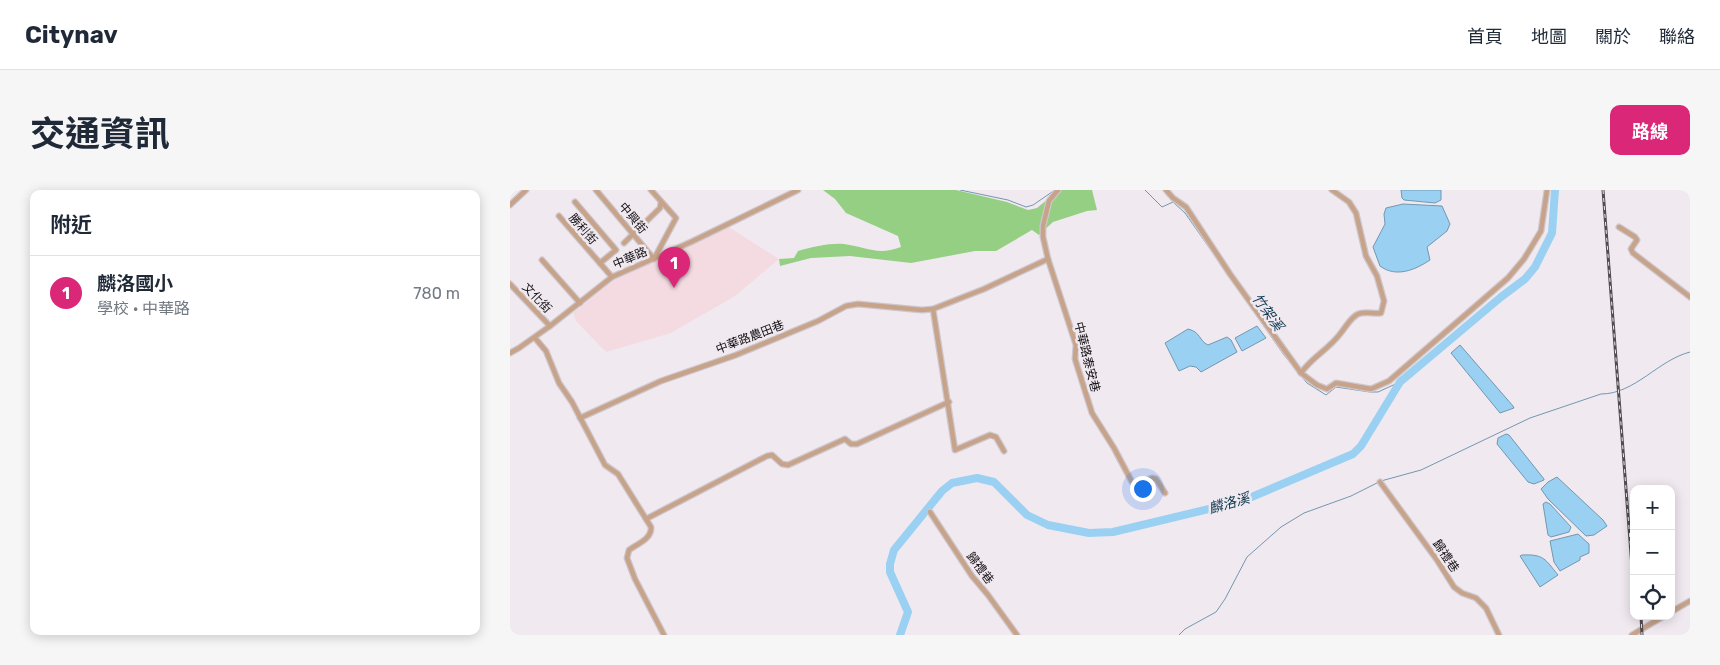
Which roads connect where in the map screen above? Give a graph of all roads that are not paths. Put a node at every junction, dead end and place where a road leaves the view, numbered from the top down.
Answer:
1 (526, 190) edge
2 (596, 190) edge
3 (651, 190) edge
4 (798, 190) edge
5 (1058, 190) edge
6 (1166, 190) edge
7 (1332, 190) edge
8 (1547, 190) edge
9 (576, 202) dead end
10 (661, 202) junction
11 (510, 205) edge
12 (559, 216) dead end
13 (1619, 226) dead end
14 (634, 234) junction
15 (624, 243) dead end
16 (654, 259) junction
17 (1048, 259) junction
18 (542, 260) dead end
19 (600, 263) junction
20 (612, 277) junction
21 (510, 284) edge
22 (1690, 297) edge
23 (580, 302) junction
24 (933, 310) junction
25 (550, 326) junction
26 (535, 338) junction
27 (510, 353) edge
28 (1301, 373) junction
29 (949, 402) junction
30 (580, 418) junction
31 (1004, 451) dead end
32 (1380, 482) dead end
33 (1165, 493) dead end
34 (930, 512) dead end
35 (646, 519) junction
36 (1690, 601) edge
37 (1675, 610) edge
38 (1657, 620) edge
39 (664, 635) edge
40 (1018, 635) edge
41 (1499, 635) edge
42 (1632, 635) edge

1 - 11 street
2 - 14 street, 中興街
3 - 10 street
4 - 16 street, 中華路
5 - 17 street, 中華路泰安巷
6 - 28 street
7 - 28 street
8 - 28 street
9 - 19 street
10 - 14 street
10 - 16 street
12 - 19 street, 勝利街
13 - 22 street
14 - 15 street
14 - 16 street, 中興街
16 - 20 street, 中華路
17 - 24 street, 中華路農田巷
17 - 33 street, 中華路泰安巷
18 - 23 street
19 - 20 street, 勝利街
20 - 23 street, 中華路
21 - 25 street, 文化街
23 - 25 street, 中華路
24 - 29 street
24 - 30 street, 中華路農田巷
25 - 26 street, 中華路
26 - 27 street, 中華路
26 - 30 street
29 - 31 street
29 - 35 street
30 - 35 street
32 - 41 street, 歸禮巷
34 - 40 street, 歸禮巷
35 - 39 street
36 - 37 street
38 - 42 street

